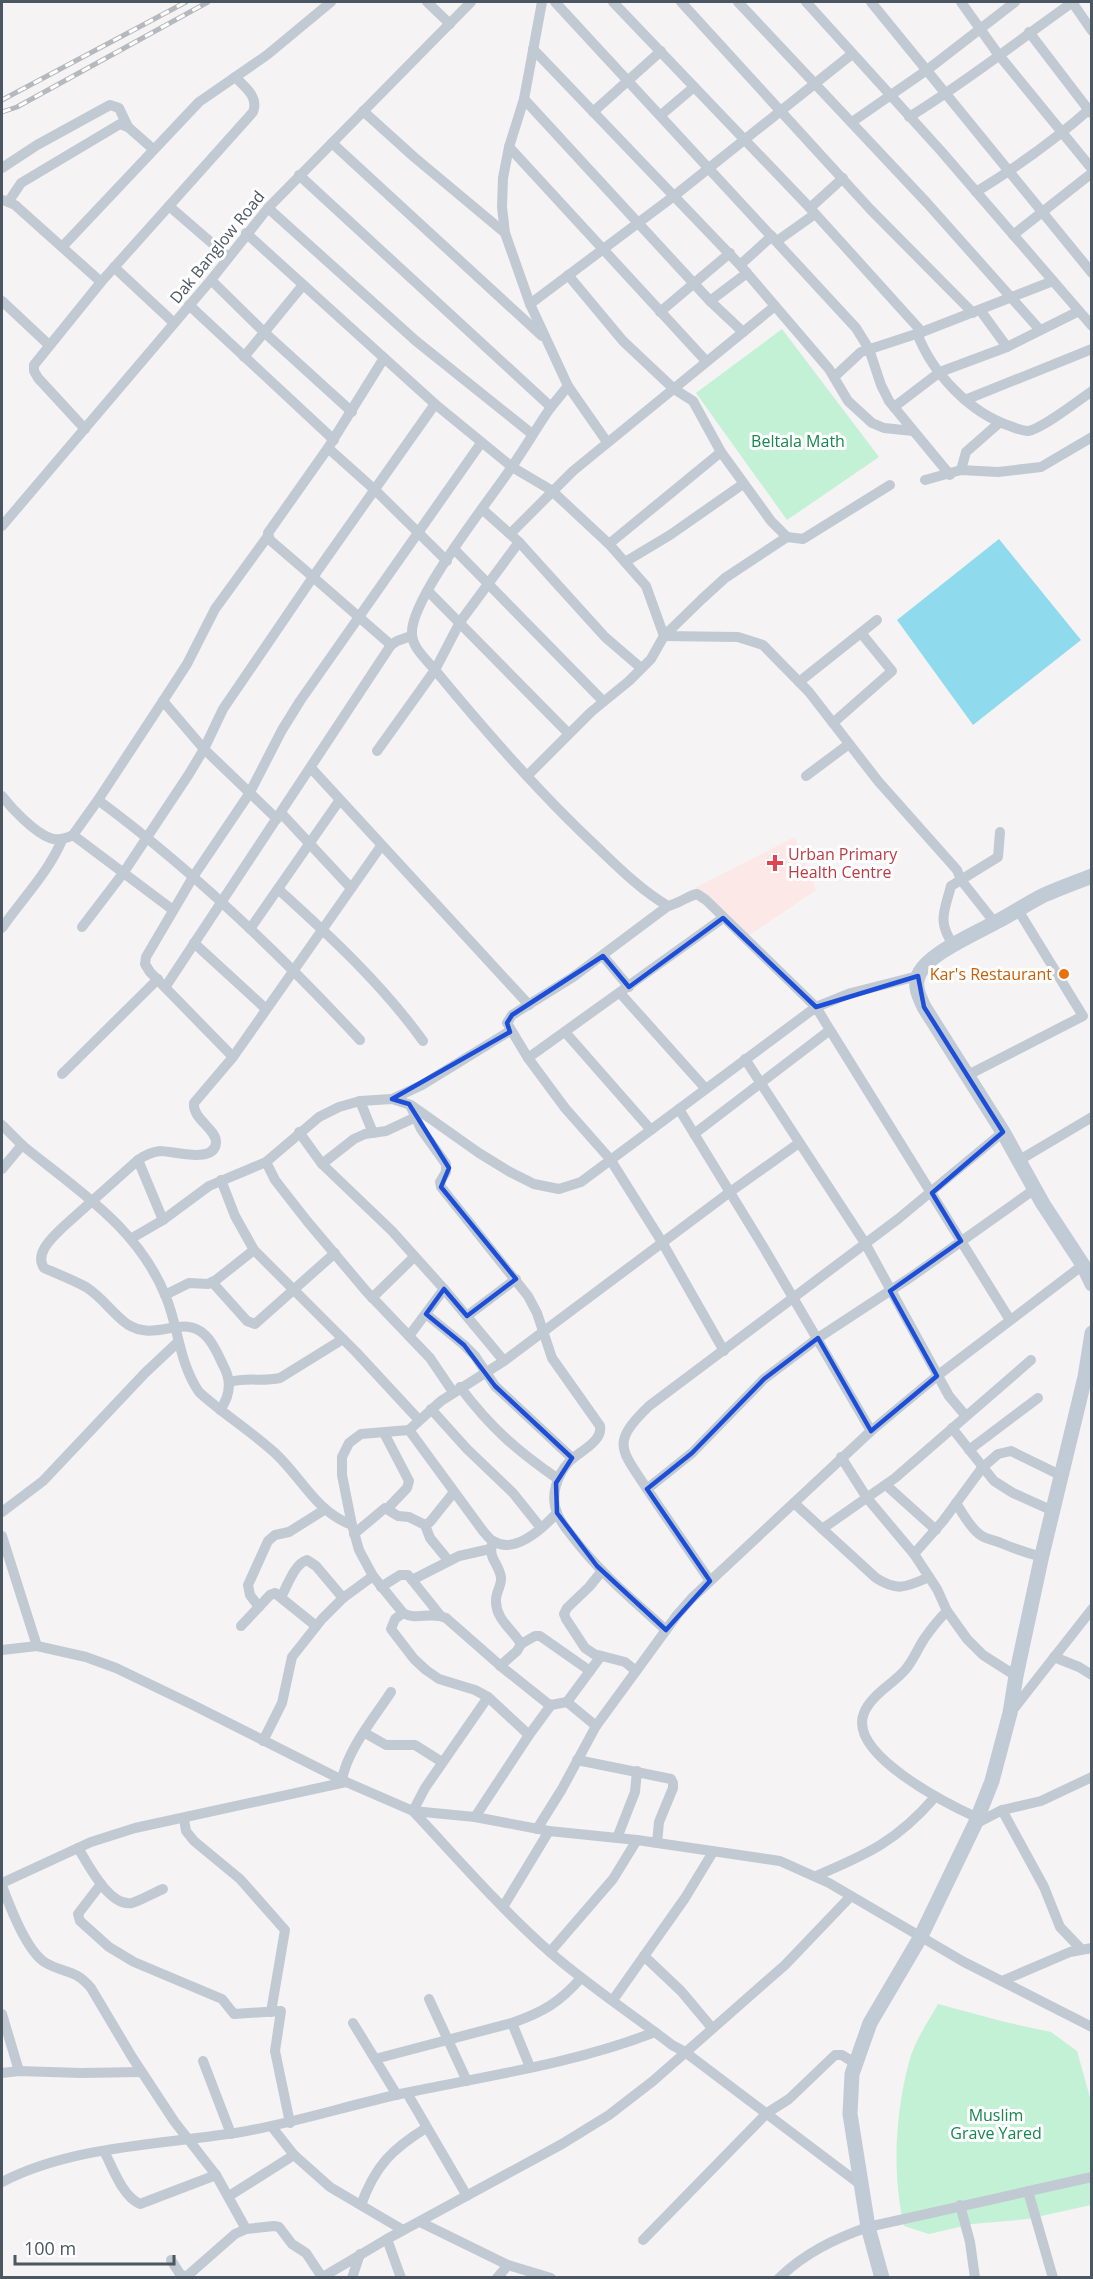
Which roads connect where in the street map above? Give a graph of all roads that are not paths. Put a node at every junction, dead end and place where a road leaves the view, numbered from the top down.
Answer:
1 (331, 2) edge
2 (427, 2) edge
3 (471, 2) edge
4 (542, 2) edge
5 (555, 2) edge
6 (613, 2) edge
7 (681, 2) edge
8 (738, 2) edge
9 (806, 2) edge
10 (871, 2) edge
11 (961, 2) edge
12 (1015, 2) edge
13 (1073, 2) edge
14 (450, 24) junction
15 (979, 28) junction
16 (1092, 31) edge
17 (1029, 32) junction
18 (533, 49) junction
19 (661, 51) junction
20 (852, 54) junction
21 (998, 54) junction
22 (927, 70) junction
23 (235, 77) junction
24 (628, 80) junction
25 (816, 83) junction
26 (694, 87) junction
27 (946, 94) junction
28 (891, 97) junction
29 (524, 99) junction
30 (1091, 110) edge
31 (363, 111) junction
32 (593, 111) junction
33 (782, 112) junction
34 (661, 115) junction
35 (909, 117) junction
36 (852, 122) junction
37 (128, 127) junction
38 (1061, 132) junction
39 (745, 140) junction
40 (332, 143) junction
41 (509, 147) junction
42 (153, 149) junction
43 (2, 168) edge
44 (708, 169) junction
45 (1092, 171) edge
46 (1008, 172) junction
47 (299, 175) junction
48 (843, 178) junction
49 (976, 192) junction
50 (674, 196) junction
51 (5, 200) edge
52 (169, 206) junction
53 (268, 208) junction
54 (813, 211) junction
55 (1042, 212) junction
56 (637, 223) junction
57 (246, 233) junction
58 (505, 233) junction
59 (1013, 235) junction
60 (774, 239) junction
61 (63, 246) junction
62 (603, 250) junction
63 (730, 253) junction
64 (228, 257) junction
65 (114, 267) junction
66 (744, 269) junction
67 (1092, 273) edge
68 (568, 275) junction
69 (211, 279) junction
70 (1053, 281) junction
71 (101, 282) junction
72 (693, 282) junction
73 (303, 285) junction
74 (1010, 298) junction
75 (2, 301) edge
76 (710, 301) junction
77 (530, 304) junction
78 (189, 305) junction
79 (774, 306) junction
80 (1079, 311) junction
81 (660, 312) junction
82 (976, 312) junction
83 (174, 323) junction
84 (1092, 326) edge
85 (1040, 330) junction
86 (742, 332) junction
87 (265, 333) junction
88 (920, 333) junction
89 (545, 339) junction
90 (49, 345) junction
91 (1007, 347) junction
92 (869, 349) junction
93 (1092, 349) edge
94 (244, 357) junction
95 (384, 358) junction
96 (706, 361) junction
97 (940, 372) junction
98 (834, 377) junction
99 (568, 386) junction
100 (674, 389) junction
101 (1092, 391) edge
102 (965, 400) junction
103 (435, 404) junction
104 (551, 406) junction
105 (894, 407) junction
106 (352, 412) junction
107 (999, 423) junction
108 (85, 429) junction
109 (913, 431) junction
110 (532, 434) junction
111 (1092, 437) edge
112 (607, 442) junction
113 (481, 443) junction
114 (331, 444) junction
115 (721, 452) junction
116 (512, 466) junction
117 (961, 470) junction
118 (950, 475) junction
119 (925, 480) dead end
120 (743, 484) junction
121 (890, 485) dead end
122 (375, 489) junction
123 (551, 490) junction
124 (482, 509) junction
125 (2, 526) edge
126 (419, 532) junction
127 (510, 534) junction
128 (268, 536) junction
129 (787, 537) junction
130 (519, 542) junction
131 (609, 544) junction
132 (454, 549) junction
133 (447, 561) junction
134 (625, 562) junction
135 (313, 577) junction
136 (488, 583) junction
137 (428, 591) junction
138 (357, 617) junction
139 (877, 620) dead end
140 (460, 622) junction
141 (861, 633) junction
142 (411, 636) junction
143 (664, 636) junction
144 (391, 645) junction
145 (641, 669) junction
146 (435, 670) junction
147 (799, 682) junction
148 (163, 701) junction
149 (603, 701) junction
150 (833, 723) junction
151 (568, 734) junction
152 (849, 744) junction
153 (204, 749) junction
154 (377, 751) dead end
155 (311, 768) junction
156 (806, 776) dead end
157 (527, 777) junction
158 (249, 794) junction
159 (98, 800) junction
160 (339, 801) junction
161 (4, 805) edge
162 (279, 816) junction
163 (1000, 832) dead end
164 (147, 836) junction
165 (68, 837) junction
166 (311, 843) junction
167 (381, 846) junction
168 (124, 872) junction
169 (1092, 876) edge
170 (193, 877) junction
171 (961, 880) junction
172 (350, 887) junction
173 (278, 889) junction
174 (221, 902) junction
175 (668, 906) junction
176 (173, 910) junction
177 (1018, 910) junction
178 (723, 918) junction
179 (995, 923) junction
180 (82, 927) dead end
181 (2, 928) edge
182 (321, 928) junction
183 (250, 929) junction
184 (194, 943) junction
185 (954, 946) junction
186 (603, 956) junction
187 (293, 969) junction
188 (918, 976) junction
189 (162, 983) junction
190 (625, 990) junction
191 (529, 1005) junction
192 (816, 1007) junction
193 (266, 1009) junction
194 (1087, 1014) edge
195 (830, 1030) junction
196 (510, 1031) junction
197 (565, 1032) junction
198 (360, 1040) dead end
199 (423, 1041) dead end
200 (233, 1057) junction
201 (528, 1058) junction
202 (745, 1059) junction
203 (62, 1074) dead end
204 (968, 1075) junction
205 (762, 1084) junction
206 (705, 1088) junction
207 (392, 1099) junction
208 (360, 1101) junction
209 (409, 1104) junction
210 (679, 1109) junction
211 (416, 1117) junction
212 (1092, 1117) edge
213 (2, 1125) edge
214 (651, 1130) junction
215 (299, 1132) junction
216 (1003, 1132) junction
217 (373, 1133) junction
218 (694, 1134) junction
219 (799, 1143) junction
220 (22, 1145) junction
221 (610, 1159) junction
222 (138, 1160) junction
223 (1018, 1161) junction
224 (266, 1162) junction
225 (322, 1164) junction
226 (2, 1169) edge
227 (221, 1180) junction
228 (1035, 1189) junction
229 (730, 1192) junction
230 (932, 1193) junction
231 (93, 1199) junction
232 (163, 1220) junction
233 (132, 1238) junction
234 (961, 1241) junction
235 (662, 1242) junction
236 (865, 1243) junction
237 (254, 1250) junction
238 (335, 1253) junction
239 (414, 1257) junction
240 (1089, 1274) edge
241 (516, 1279) junction
242 (212, 1282) junction
243 (293, 1289) junction
244 (444, 1289) junction
245 (890, 1291) junction
246 (165, 1295) junction
247 (793, 1297) junction
248 (372, 1298) junction
249 (426, 1314) junction
250 (467, 1316) junction
251 (1010, 1320) junction
252 (175, 1327) junction
253 (543, 1330) junction
254 (1092, 1333) edge
255 (409, 1336) junction
256 (818, 1338) junction
257 (343, 1339) junction
258 (178, 1342) junction
259 (724, 1351) junction
260 (504, 1360) junction
261 (1031, 1360) dead end
262 (485, 1373) junction
263 (937, 1376) junction
264 (229, 1382) junction
265 (457, 1390) junction
266 (1038, 1398) dead end
267 (431, 1409) junction
268 (220, 1410) junction
269 (965, 1415) junction
270 (418, 1420) junction
271 (952, 1428) junction
272 (409, 1431) junction
273 (872, 1431) junction
274 (384, 1433) junction
275 (969, 1450) junction
276 (841, 1457) junction
277 (572, 1458) junction
278 (982, 1468) junction
279 (1062, 1476) junction
280 (558, 1479) junction
281 (886, 1485) junction
282 (647, 1489) junction
283 (454, 1492) junction
284 (867, 1498) junction
285 (794, 1503) junction
286 (956, 1503) junction
287 (387, 1509) junction
288 (324, 1510) junction
289 (1053, 1511) junction
290 (2, 1512) edge
291 (557, 1513) junction
292 (425, 1525) junction
293 (542, 1528) junction
294 (822, 1529) junction
295 (353, 1530) junction
296 (936, 1530) junction
297 (2, 1536) edge
298 (492, 1545) junction
299 (914, 1554) junction
300 (1042, 1557) junction
301 (448, 1560) junction
302 (602, 1571) junction
303 (373, 1576) junction
304 (928, 1577) junction
305 (412, 1580) junction
306 (710, 1581) junction
307 (381, 1587) junction
308 (281, 1598) junction
309 (343, 1598) junction
310 (259, 1607) junction
311 (1092, 1609) edge
312 (947, 1611) junction
313 (403, 1613) junction
314 (440, 1615) junction
315 (241, 1626) dead end
316 (316, 1626) junction
317 (666, 1630) junction
318 (521, 1644) junction
319 (37, 1646) junction
320 (2, 1650) edge
321 (602, 1656) junction
322 (1054, 1657) junction
323 (500, 1666) junction
324 (590, 1671) junction
325 (636, 1671) junction
326 (1092, 1675) edge
327 (1016, 1676) junction
328 (391, 1692) dead end
329 (488, 1697) junction
330 (567, 1702) junction
331 (551, 1705) junction
332 (1010, 1713) junction
333 (596, 1726) junction
334 (364, 1733) junction
335 (529, 1735) junction
336 (263, 1741) junction
337 (577, 1760) junction
338 (442, 1762) junction
339 (637, 1771) junction
340 (1092, 1777) edge
341 (344, 1781) junction
342 (934, 1797) junction
343 (1002, 1810) junction
344 (412, 1811) junction
345 (475, 1817) junction
346 (184, 1819) junction
347 (977, 1821) junction
348 (537, 1829) junction
349 (549, 1831) junction
350 (617, 1838) junction
351 (637, 1840) junction
352 (657, 1844) junction
353 (78, 1848) junction
354 (713, 1852) junction
355 (816, 1876) junction
356 (101, 1884) junction
357 (2, 1885) edge
358 (163, 1889) dead end
359 (851, 1896) junction
360 (503, 1907) junction
361 (920, 1938) junction
362 (1086, 1948) edge
363 (550, 1952) junction
364 (644, 1956) junction
365 (581, 1978) junction
366 (1002, 1981) junction
367 (429, 1999) dead end
368 (613, 2000) junction
369 (271, 2012) junction
370 (2, 2014) edge
371 (353, 2023) dead end
372 (512, 2023) junction
373 (1092, 2027) edge
374 (712, 2028) junction
375 (655, 2032) junction
376 (449, 2040) junction
377 (685, 2052) junction
378 (375, 2059) junction
379 (203, 2061) dead end
380 (856, 2064) junction
381 (530, 2067) junction
382 (19, 2071) junction
383 (141, 2072) junction
384 (2, 2073) edge
385 (467, 2081) junction
386 (402, 2094) junction
387 (767, 2113) junction
388 (290, 2123) junction
389 (272, 2127) junction
390 (426, 2128) junction
391 (231, 2134) junction
392 (188, 2141) junction
393 (104, 2151) junction
394 (294, 2155) junction
395 (216, 2175) junction
396 (1092, 2176) edge
397 (2, 2182) edge
398 (861, 2185) junction
399 (1028, 2191) junction
400 (229, 2196) junction
401 (467, 2196) junction
402 (361, 2205) junction
403 (960, 2205) junction
404 (420, 2222) junction
405 (868, 2228) junction
406 (246, 2229) junction
407 (403, 2230) junction
408 (387, 2239) junction
409 (643, 2240) dead end
410 (360, 2254) junction
411 (171, 2260) dead end
412 (508, 2265) junction
413 (321, 2277) edge
414 (351, 2277) edge
415 (401, 2277) edge
416 (497, 2277) edge
417 (551, 2277) edge
418 (779, 2277) edge
419 (881, 2277) edge
420 (975, 2277) edge
421 (1053, 2277) edge

1 - 23 street
2 - 14 street
3 - 14 street, Dak Banglow Road
4 - 18 street
5 - 24 street
6 - 19 street
7 - 33 street
8 - 25 street
9 - 20 street
10 - 22 street
11 - 15 street
12 - 15 street
13 - 16 street
13 - 17 street
14 - 31 street, Dak Banglow Road
15 - 21 street
15 - 22 street
17 - 21 street
17 - 30 street
18 - 29 street
18 - 32 street
19 - 24 street
19 - 26 street
20 - 25 street
20 - 28 street
21 - 27 street
21 - 38 street
22 - 27 street
22 - 28 street
23 - 42 street
23 - 52 street
24 - 32 street
24 - 34 street
25 - 33 street
25 - 36 street
26 - 34 street
26 - 39 street
27 - 35 street
27 - 46 street
28 - 35 street
28 - 36 street
29 - 41 street
29 - 56 street
30 - 38 street
31 - 40 street, Dak Banglow Road
31 - 58 street
32 - 50 street
33 - 39 street
33 - 48 street
34 - 44 street
35 - 49 street
36 - 74 street
37 - 42 street
37 - 43 street
37 - 51 street
38 - 45 street
38 - 46 street
39 - 44 street
39 - 54 street
40 - 47 street, Dak Banglow Road
40 - 89 street
41 - 58 street
41 - 62 street
42 - 61 street
44 - 50 street
44 - 60 street
45 - 55 street
46 - 49 street
46 - 55 street
47 - 53 street, Dak Banglow Road
47 - 104 street
48 - 54 street
48 - 82 street
49 - 59 street
50 - 56 street
50 - 63 street
51 - 61 street
52 - 64 street
52 - 65 street
53 - 57 street, Dak Banglow Road
53 - 110 street
54 - 60 street
54 - 88 street
55 - 59 street
55 - 67 street
56 - 62 street
56 - 72 street
57 - 64 street, Dak Banglow Road
57 - 73 street
58 - 77 street
59 - 70 street
60 - 66 street
60 - 92 street
61 - 71 street
62 - 68 street
62 - 81 street
63 - 66 street
63 - 72 street
64 - 69 street, Dak Banglow Road
65 - 71 street
65 - 83 street
66 - 76 street
66 - 79 street
68 - 77 street
68 - 100 street
69 - 78 street, Dak Banglow Road
69 - 87 street
70 - 74 street
70 - 80 street
71 - 90 street
72 - 76 street
72 - 81 street
73 - 87 street
73 - 95 street
74 - 82 street
74 - 85 street
75 - 90 street
76 - 86 street
77 - 89 street
78 - 83 street, Dak Banglow Road
78 - 94 street
79 - 86 street
79 - 98 street
80 - 84 street
80 - 85 street
81 - 96 street
82 - 88 street
82 - 91 street
83 - 108 street, Dak Banglow Road
85 - 91 street
86 - 96 street
87 - 94 street
87 - 106 street
88 - 92 street
88 - 97 street
89 - 99 street
90 - 108 street
91 - 97 street
92 - 98 street
92 - 105 street
93 - 102 street
94 - 114 street
95 - 103 street
95 - 106 street
96 - 100 street
97 - 102 street
97 - 105 street
98 - 109 street
99 - 104 street
99 - 112 street
100 - 112 street
100 - 115 street
101 - 107 street
102 - 107 street
103 - 113 street
103 - 122 street
104 - 110 street
105 - 109 street
106 - 114 street
107 - 117 street
108 - 125 street, Dak Banglow Road
109 - 118 street
110 - 116 street
111 - 117 street
112 - 123 street
113 - 116 street
113 - 126 street
114 - 122 street
114 - 128 street
115 - 120 street
115 - 131 street
116 - 123 street
116 - 124 street
117 - 118 street
118 - 119 street
120 - 129 street
120 - 134 street
121 - 129 street
122 - 126 street
122 - 135 street
123 - 127 street
123 - 131 street
124 - 127 street
124 - 132 street
126 - 133 street
126 - 138 street
127 - 130 street
128 - 135 street
128 - 148 street
129 - 143 street
130 - 136 street
130 - 145 street
131 - 134 street
132 - 133 street
132 - 136 street
133 - 137 street
134 - 143 street
135 - 138 street
135 - 153 street
136 - 140 street
136 - 149 street
137 - 140 street
137 - 142 street
138 - 144 street
138 - 158 street
139 - 141 street
140 - 146 street
140 - 151 street
141 - 147 street
141 - 150 street
142 - 144 street
142 - 146 street
143 - 145 street
143 - 147 street
144 - 155 street
145 - 149 street
146 - 154 street
146 - 157 street
147 - 150 street
148 - 153 street
148 - 159 street
149 - 151 street
150 - 152 street
151 - 157 street
152 - 156 street
152 - 171 street
153 - 158 street
153 - 164 street
155 - 160 street
155 - 162 street
157 - 175 street
158 - 162 street
158 - 170 street
159 - 164 street
159 - 165 street
160 - 166 street
160 - 167 street
161 - 165 street
162 - 166 street
162 - 174 street
163 - 171 street
164 - 168 street
164 - 170 street
165 - 168 street
165 - 181 street
166 - 172 street
166 - 173 street
167 - 172 street
167 - 191 street
168 - 176 street
168 - 180 street
169 - 177 main road
170 - 174 street
170 - 176 street
171 - 179 street
171 - 185 street
172 - 182 street
173 - 182 street
173 - 183 street
174 - 183 street
174 - 184 street
175 - 178 street
175 - 186 street
176 - 189 street
177 - 179 main road
177 - 194 street
178 - 190 street
178 - 192 street
179 - 185 main road
182 - 187 street
182 - 199 street
183 - 187 street
184 - 189 street
184 - 193 street
185 - 188 main road
186 - 190 street
186 - 191 street
187 - 193 street
187 - 198 street
188 - 192 street
188 - 204 main road
189 - 200 street
189 - 203 street
190 - 197 street
190 - 206 street
191 - 196 street
192 - 195 street
192 - 202 street
193 - 200 street
194 - 204 street
195 - 205 street
195 - 230 street
196 - 201 street
196 - 207 street
197 - 201 street
197 - 214 street
200 - 222 street
201 - 221 street
202 - 205 street
202 - 206 street
204 - 216 main road
205 - 218 street
205 - 219 street
206 - 210 street
207 - 208 street
207 - 209 street
208 - 215 street
208 - 217 street
209 - 211 street
209 - 221 street
210 - 214 street
210 - 218 street
211 - 217 street
211 - 241 street
212 - 223 street
213 - 220 street
214 - 221 street
215 - 224 street
215 - 225 street
216 - 223 main road
216 - 230 street
217 - 225 street
218 - 229 street
219 - 229 street
219 - 236 street
220 - 226 street
220 - 231 street
221 - 235 street
222 - 231 street
222 - 232 street
223 - 228 main road
224 - 227 street
224 - 238 street
225 - 239 street
227 - 232 street
227 - 237 street
228 - 234 street
228 - 240 main road
229 - 235 street
229 - 247 street
230 - 234 street
230 - 236 street
231 - 233 street
231 - 252 street
232 - 233 street
233 - 246 street
234 - 245 street
234 - 251 street
235 - 253 street
235 - 259 street
236 - 245 street
236 - 247 street
237 - 242 street
237 - 243 street
238 - 243 street
238 - 248 street
239 - 244 street
239 - 248 street
240 - 251 street
241 - 250 street
241 - 253 street
242 - 243 street
242 - 246 street
243 - 257 street
244 - 249 street
244 - 250 street
245 - 256 street
245 - 263 street
246 - 252 street
247 - 256 street
247 - 259 street
248 - 255 street
249 - 255 street
249 - 262 street
250 - 260 street
251 - 263 street
252 - 258 street
252 - 264 street
253 - 260 street
253 - 277 street
254 - 279 main road
255 - 265 street
256 - 273 street
256 - 282 street
257 - 264 street
257 - 270 street
258 - 268 street
258 - 290 street
259 - 282 street
260 - 262 street
261 - 269 street
262 - 265 street
262 - 277 street
263 - 269 street
263 - 273 street
264 - 268 street
265 - 267 street
265 - 280 street
266 - 275 street
267 - 270 street
267 - 293 street
268 - 288 street
269 - 271 street
270 - 272 street
271 - 275 street
271 - 281 street
272 - 274 street
272 - 283 street
273 - 276 street
274 - 287 street
274 - 295 street
275 - 278 street
276 - 284 street
276 - 285 street
277 - 280 street
278 - 279 street
278 - 286 street
278 - 289 street
279 - 289 main road
280 - 291 street
281 - 284 street
281 - 296 street
282 - 306 street
283 - 292 street
283 - 298 street
284 - 294 street
284 - 299 street
285 - 294 street
285 - 306 street
286 - 296 street
286 - 300 street
287 - 292 street
287 - 295 street
288 - 295 street
288 - 310 street
289 - 300 main road
291 - 293 street
291 - 302 street
292 - 301 street
293 - 298 street
294 - 304 street
295 - 303 street
296 - 299 street
297 - 319 street
298 - 301 street
298 - 318 street
299 - 304 street
300 - 327 main road
301 - 305 street
302 - 317 street
302 - 321 street
303 - 307 street
303 - 309 street
304 - 312 street
305 - 307 street
305 - 314 street
306 - 317 street
307 - 313 street
308 - 309 street
308 - 310 street
308 - 316 street
309 - 316 street
310 - 315 street
311 - 322 street
312 - 327 street
312 - 342 street
313 - 314 street
313 - 329 street
314 - 323 street
316 - 336 street
317 - 325 street
318 - 323 street
318 - 324 street
319 - 320 street
319 - 336 street
321 - 324 street
321 - 325 street
322 - 326 street
322 - 332 street
323 - 331 street
324 - 330 street
325 - 333 street
327 - 332 main road
328 - 334 street
329 - 335 street
329 - 338 street
330 - 331 street
330 - 333 street
331 - 335 street
332 - 347 main road
333 - 337 street
334 - 338 street
334 - 341 street
335 - 345 street
336 - 341 street
337 - 339 street
337 - 348 street
338 - 344 street
339 - 350 street
339 - 352 street
340 - 343 street
341 - 344 street
341 - 346 street
342 - 347 street
342 - 355 street
343 - 347 street
343 - 362 street
344 - 345 street
344 - 360 street
345 - 348 street
346 - 353 street
346 - 369 street
347 - 361 main road
348 - 349 street
349 - 350 street
349 - 360 street
350 - 351 street
351 - 352 street
351 - 363 street
352 - 354 street
353 - 356 street
353 - 357 street
354 - 355 street
354 - 364 street
355 - 359 street
356 - 358 street
356 - 369 street
357 - 383 street
359 - 361 street
359 - 374 street
360 - 363 street
361 - 366 street
361 - 380 main road
362 - 366 street
363 - 365 street
364 - 368 street
364 - 374 street
365 - 368 street
365 - 372 street
366 - 373 street
367 - 376 street
368 - 375 street
369 - 388 street
370 - 382 street
371 - 378 street
372 - 376 street
372 - 381 street
374 - 377 street
375 - 377 street
375 - 381 street
376 - 378 street
376 - 385 street
377 - 387 street
377 - 401 street
378 - 386 street
379 - 391 street
380 - 387 street
380 - 398 main road
381 - 385 street
382 - 383 street
382 - 384 street
383 - 392 street
385 - 386 street
386 - 388 street
386 - 390 street
387 - 398 street
387 - 409 street
388 - 389 street
389 - 391 street
389 - 394 street
390 - 401 street
390 - 402 street
391 - 392 street
392 - 393 street
392 - 395 street
393 - 395 street
393 - 397 street
394 - 400 street
394 - 402 street
395 - 400 street
396 - 399 street
398 - 405 main road
399 - 403 street
399 - 421 street
400 - 406 street
401 - 404 street
402 - 407 street
403 - 405 street
403 - 420 street
404 - 407 street
404 - 412 street
405 - 418 street
405 - 419 main road
406 - 411 street
406 - 413 street
407 - 408 street
408 - 410 street
408 - 415 street
410 - 413 street
410 - 414 street
412 - 416 street
412 - 417 street

